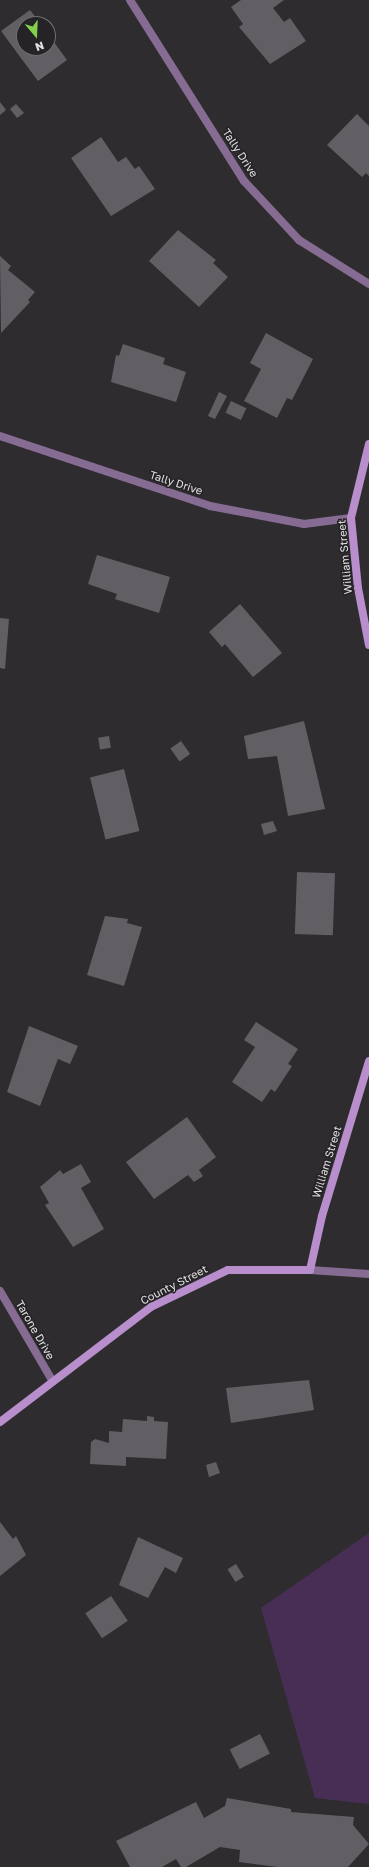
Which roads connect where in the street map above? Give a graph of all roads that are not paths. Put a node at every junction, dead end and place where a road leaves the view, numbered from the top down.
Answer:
1 (130, 0) edge
2 (369, 284) edge
3 (0, 436) edge
4 (369, 444) edge
5 (351, 518) junction
6 (369, 645) edge
7 (369, 1061) edge
8 (310, 1270) junction
9 (369, 1274) edge
10 (0, 1291) edge
11 (52, 1380) junction
12 (0, 1422) edge

1 - 2 street, Tally Drive
3 - 5 street, Tally Drive
4 - 5 street, William Street
5 - 6 street, William Street
7 - 8 street, William Street
8 - 9 street, County Street
8 - 11 street, County Street
10 - 11 street, Tarone Drive
11 - 12 street, County Street

